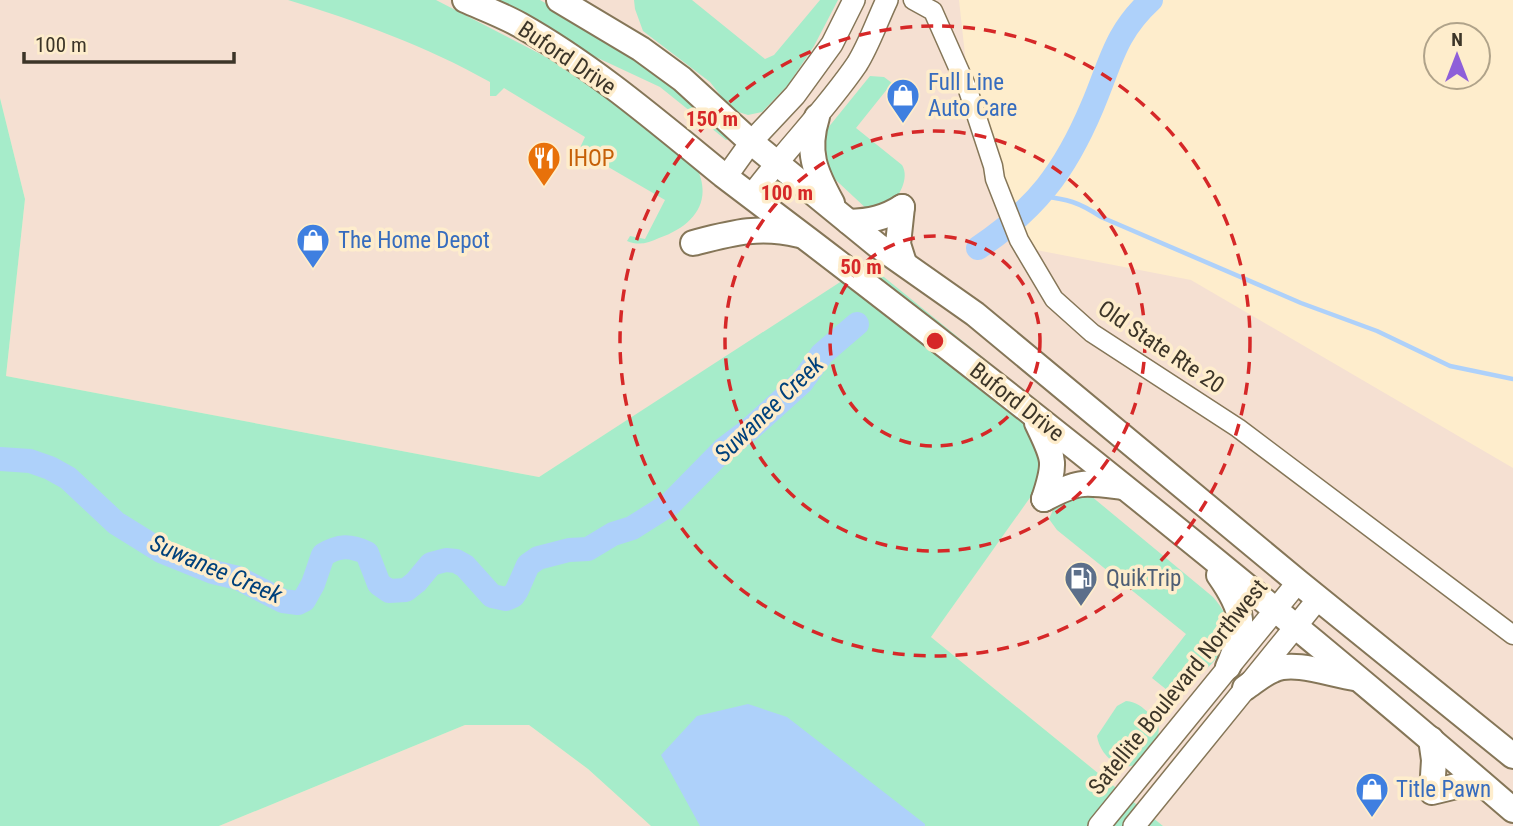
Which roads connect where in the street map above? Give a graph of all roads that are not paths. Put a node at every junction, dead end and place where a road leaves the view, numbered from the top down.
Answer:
1 (465, 0) edge
2 (559, 0) edge
3 (854, 0) edge
4 (887, 0) edge
5 (914, 0) edge
6 (817, 117) junction
7 (751, 142) junction
8 (776, 162) junction
9 (726, 177) junction
10 (751, 196) junction
11 (843, 218) junction
12 (804, 236) junction
13 (694, 243) dead end
14 (904, 263) junction
15 (1034, 416) junction
16 (1123, 487) junction
17 (1200, 549) junction
18 (1298, 582) junction
19 (1318, 598) junction
20 (1275, 610) junction
21 (1295, 626) junction
22 (1513, 635) edge
23 (1228, 667) junction
24 (1358, 678) junction
25 (1245, 688) junction
26 (1431, 739) junction
27 (1513, 756) edge
28 (1481, 783) junction
29 (1513, 810) edge
30 (1099, 826) edge
31 (1134, 826) edge

1 - 9 highway, Buford Drive
2 - 7 highway, Buford Drive
3 - 7 main road
4 - 6 main road
5 - 22 street, Old State Rte 20
6 - 8 main road
6 - 11 highway
7 - 8 highway, Buford Drive
7 - 9 main road
8 - 10 main road
8 - 11 highway, Buford Drive
9 - 10 highway, Buford Drive
10 - 12 highway, Buford Drive
11 - 14 highway, Buford Drive
11 - 14 highway
12 - 13 highway
12 - 15 highway, Buford Drive
14 - 18 highway, Buford Drive
15 - 16 highway, Buford Drive
15 - 16 highway
16 - 17 highway, Buford Drive
17 - 20 highway, Buford Drive
17 - 23 highway
18 - 19 highway, Buford Drive
18 - 20 main road, Satellite Boulevard Northwest
19 - 21 main road
19 - 27 highway, Buford Drive
20 - 21 highway, Buford Drive
20 - 23 main road, Satellite Boulevard Northwest
21 - 24 highway, Buford Drive
21 - 25 main road
23 - 30 main road, Satellite Boulevard Northwest
24 - 25 highway
24 - 26 highway, Buford Drive
25 - 31 main road
26 - 28 highway, Buford Drive
26 - 28 highway
28 - 29 highway, Buford Drive

